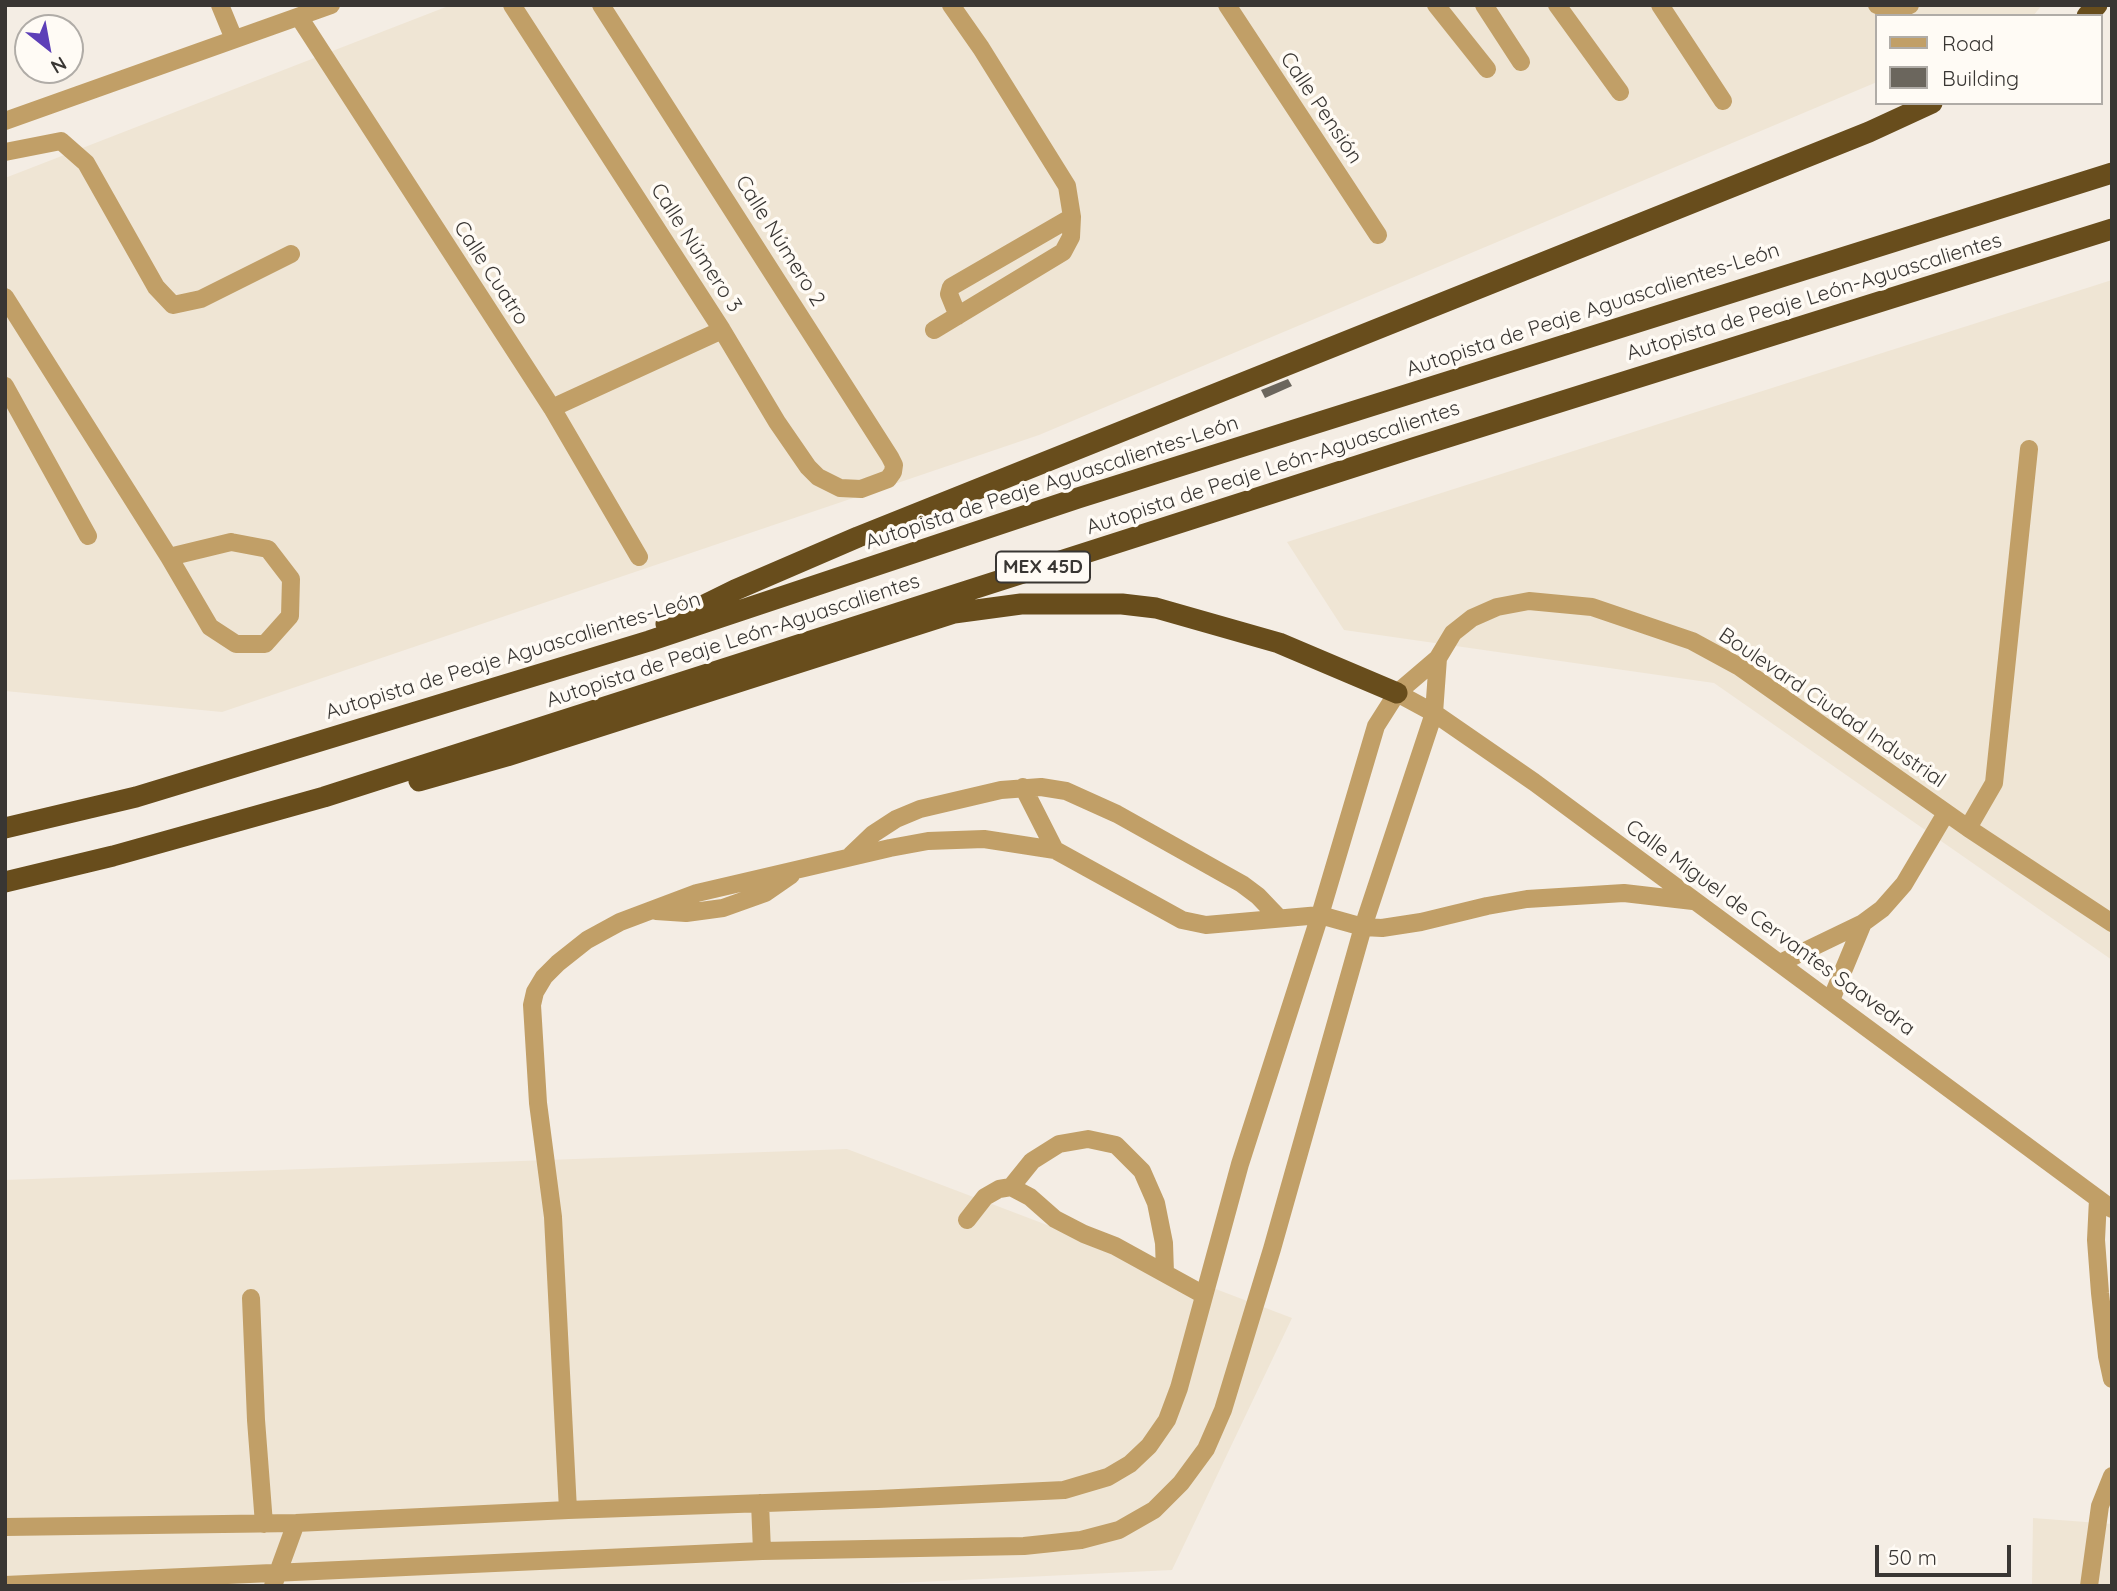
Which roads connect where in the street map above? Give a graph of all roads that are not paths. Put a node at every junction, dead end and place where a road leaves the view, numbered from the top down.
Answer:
1 (220, 5) edge
2 (331, 5) edge
3 (512, 5) edge
4 (601, 5) edge
5 (951, 5) edge
6 (1227, 5) edge
7 (1436, 5) edge
8 (1484, 5) edge
9 (1557, 5) edge
10 (1660, 5) edge
11 (1877, 5) edge
12 (1910, 5) edge
13 (299, 17) junction
14 (234, 39) junction
15 (1521, 62) dead end
16 (1486, 69) dead end
17 (1620, 92) dead end
18 (1723, 101) dead end
19 (1928, 105) edge
20 (5, 121) edge
21 (5, 152) edge
22 (2112, 173) edge
23 (1072, 217) junction
24 (2112, 229) edge
25 (1378, 235) dead end
26 (291, 254) dead end
27 (5, 297) edge
28 (958, 316) junction
29 (722, 330) junction
30 (934, 330) dead end
31 (5, 386) edge
32 (552, 408) junction
33 (2029, 449) dead end
34 (861, 489) joint
35 (88, 536) dead end
36 (169, 557) junction
37 (639, 557) dead end
38 (649, 641) junction
39 (1438, 658) junction
40 (1397, 693) junction
41 (1434, 713) junction
42 (1023, 787) junction
43 (324, 797) junction
44 (1946, 813) junction
45 (5, 828) edge
46 (1968, 828) junction
47 (1055, 850) junction
48 (849, 858) junction
49 (5, 882) edge
50 (1693, 901) junction
51 (1320, 915) junction
52 (1279, 918) junction
53 (1863, 923) junction
54 (2112, 923) edge
55 (1363, 927) junction
56 (1780, 963) junction
57 (1831, 1000) junction
58 (1011, 1187) junction
59 (2105, 1204) edge
60 (967, 1220) dead end
61 (1165, 1273) junction
62 (1204, 1295) junction
63 (251, 1298) dead end
64 (2112, 1379) edge
65 (2112, 1476) edge
66 (760, 1503) junction
67 (568, 1510) junction
68 (296, 1523) junction
69 (264, 1524) junction
70 (5, 1527) edge
71 (762, 1551) junction
72 (276, 1578) edge
73 (5, 1585) edge
74 (2090, 1586) edge

1 - 14 street
2 - 13 street
3 - 29 street, Calle Número 3
4 - 34 street, Calle Número 2
5 - 23 street
6 - 25 street, Calle Pensión
7 - 16 street
8 - 15 street
9 - 17 street
10 - 18 street
11 - 12 street
13 - 14 street
13 - 32 street, Calle Cuatro
14 - 20 street
19 - 38 highway
21 - 26 street
22 - 38 highway, Autopista de Peaje Aguascalientes-León / MEX 45D
23 - 28 street
23 - 28 street
24 - 43 highway, Autopista de Peaje León-Aguascalientes / MEX 45D
27 - 36 street
28 - 30 street
29 - 32 street
29 - 34 street, Calle Número 3
31 - 35 street
32 - 37 street, Calle Cuatro
33 - 46 street
36 - 36 street
38 - 45 highway, Autopista de Peaje Aguascalientes-León / MEX 45D
39 - 40 street, Boulevard Ciudad Industrial
39 - 41 street
39 - 44 street, Boulevard Ciudad Industrial
40 - 41 street, Calle Miguel de Cervantes Saavedra
40 - 43 highway
40 - 51 street, Boulevard Ciudad Industrial
41 - 50 street, Calle Miguel de Cervantes Saavedra
41 - 55 street
42 - 47 street
42 - 48 street
42 - 52 street
43 - 49 highway, Autopista de Peaje León-Aguascalientes / MEX 45D
44 - 46 street, Boulevard Ciudad Industrial
44 - 53 street
46 - 54 street, Boulevard Ciudad Industrial
47 - 48 street
47 - 52 street
48 - 67 street
50 - 55 street
50 - 56 street, Calle Miguel de Cervantes Saavedra
51 - 52 street
51 - 55 street
51 - 62 street, Boulevard Ciudad Industrial
53 - 56 street
53 - 57 street
55 - 71 street
56 - 57 street, Calle Miguel de Cervantes Saavedra
57 - 59 street, Calle Miguel de Cervantes Saavedra
58 - 60 street
58 - 61 street
58 - 61 street
59 - 64 street
61 - 62 street
62 - 66 street, Boulevard Ciudad Industrial
63 - 69 street
65 - 74 street
66 - 67 street, Boulevard Ciudad Industrial
66 - 71 street
67 - 68 street, Boulevard Ciudad Industrial
68 - 69 street, Boulevard Ciudad Industrial
68 - 72 street
69 - 70 street, Boulevard Ciudad Industrial
71 - 72 street
72 - 73 street

